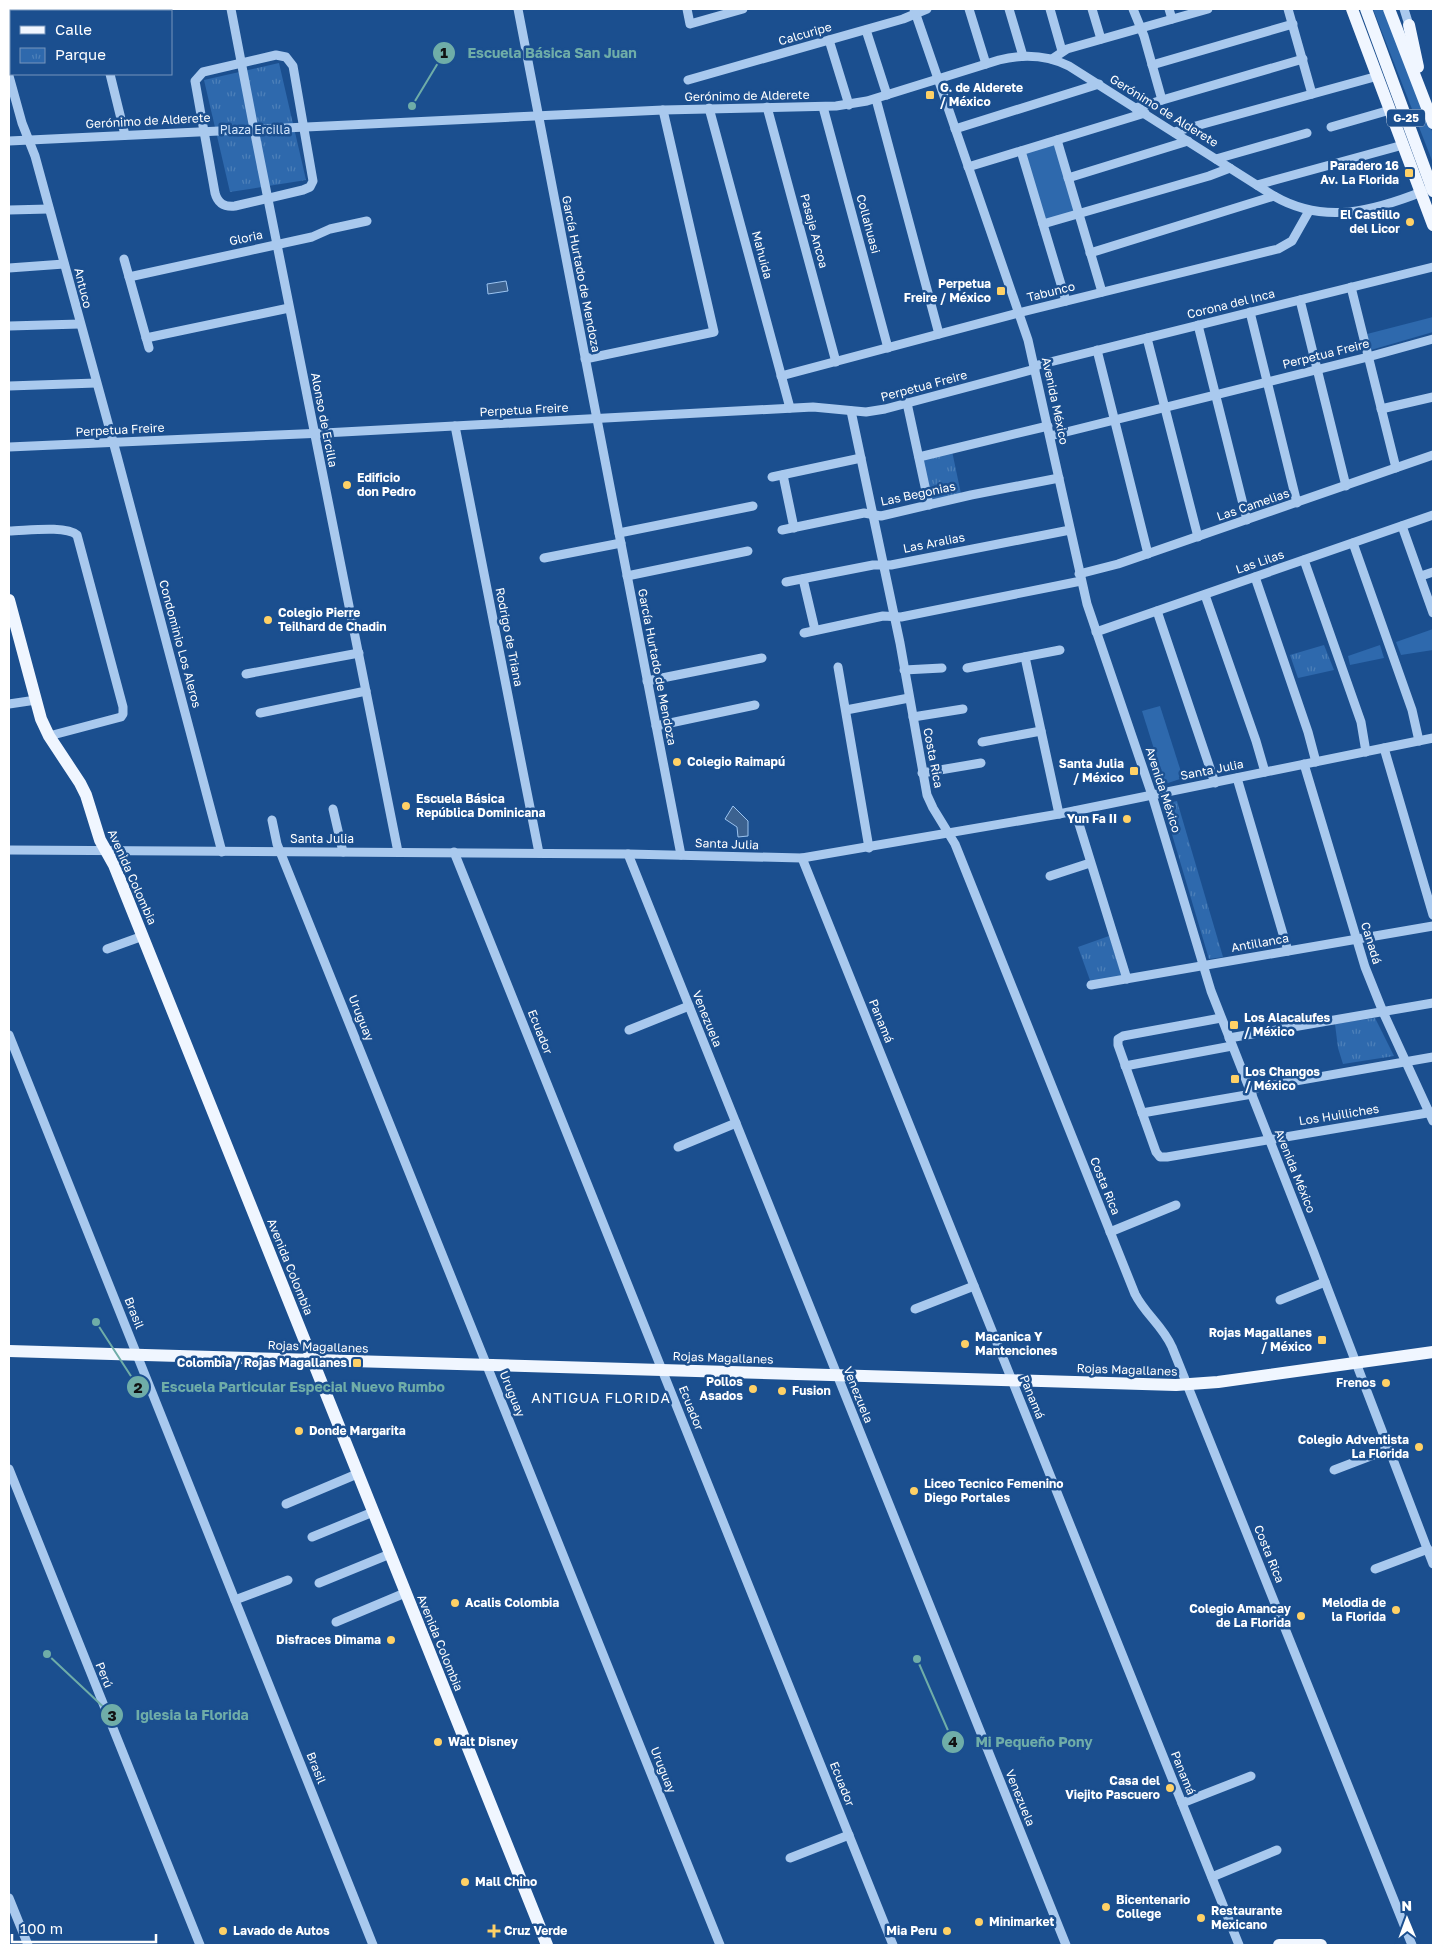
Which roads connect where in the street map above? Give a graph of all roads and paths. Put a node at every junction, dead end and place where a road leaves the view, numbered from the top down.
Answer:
1 (231, 9) edge
2 (518, 9) edge
3 (687, 9) edge
4 (743, 9) edge
5 (927, 9) edge
6 (969, 9) edge
7 (1009, 9) edge
8 (1050, 9) edge
9 (1092, 9) edge
10 (1133, 9) edge
11 (1169, 9) edge
12 (1206, 9) edge
13 (1288, 9) edge
14 (1352, 9) edge
15 (1366, 9) edge
16 (1390, 9) edge
17 (1404, 9) edge
18 (914, 11) edge
19 (1172, 19) junction
20 (1293, 24) junction
21 (1409, 25) joint
22 (1140, 28) junction
23 (866, 30) junction
24 (1377, 39) junction
25 (829, 40) junction
26 (1101, 40) junction
27 (1062, 51) junction
28 (1023, 56) junction
29 (1052, 59) junction
30 (1303, 60) junction
31 (241, 63) junction
32 (986, 64) junction
33 (1152, 65) junction
34 (110, 75) edge
35 (9, 76) edge
36 (1378, 76) junction
37 (937, 78) junction
38 (688, 80) dead end
39 (1099, 84) junction
40 (1312, 94) junction
41 (887, 95) junction
42 (1422, 95) junction
43 (876, 99) junction
44 (1162, 100) junction
45 (849, 105) junction
46 (767, 107) junction
47 (823, 107) junction
48 (709, 108) junction
49 (1135, 108) junction
50 (662, 110) junction
51 (1390, 110) junction
52 (1145, 113) junction
53 (538, 116) junction
54 (1433, 123) edge
55 (1331, 127) dead end
56 (304, 128) junction
57 (254, 129) junction
58 (955, 129) junction
59 (204, 131) junction
60 (1174, 132) junction
61 (1307, 133) dead end
62 (125, 135) junction
63 (28, 140) junction
64 (1057, 140) junction
65 (9, 141) edge
66 (1188, 141) junction
67 (1403, 145) junction
68 (1021, 151) junction
69 (1216, 159) junction
70 (968, 167) junction
71 (1230, 168) junction
72 (1068, 178) junction
73 (1257, 185) junction
74 (1430, 190) edge
75 (1274, 196) junction
76 (267, 199) junction
77 (49, 209) junction
78 (9, 210) edge
79 (1309, 211) junction
80 (1079, 214) junction
81 (367, 221) dead end
82 (1043, 224) junction
83 (1433, 225) edge
84 (276, 244) junction
85 (1090, 252) junction
86 (124, 259) dead end
87 (64, 264) junction
88 (1433, 267) edge
89 (9, 268) edge
90 (129, 277) junction
91 (1351, 287) junction
92 (1102, 292) junction
93 (1300, 300) junction
94 (1066, 301) junction
95 (289, 308) junction
96 (1250, 312) junction
97 (1018, 313) junction
98 (80, 324) junction
99 (1198, 325) junction
100 (9, 326) edge
101 (939, 334) junction
102 (146, 338) junction
103 (1147, 338) junction
104 (1433, 339) edge
105 (149, 348) dead end
106 (888, 348) junction
107 (1097, 350) junction
108 (1368, 357) junction
109 (585, 359) junction
110 (836, 362) junction
111 (1035, 368) junction
112 (1318, 369) junction
113 (781, 376) junction
114 (1267, 382) junction
115 (96, 383) junction
116 (9, 386) edge
117 (1216, 395) junction
118 (1433, 397) edge
119 (907, 403) junction
120 (1165, 407) junction
121 (790, 408) junction
122 (1381, 409) junction
123 (851, 411) junction
124 (597, 418) junction
125 (1115, 420) junction
126 (455, 426) junction
127 (1048, 426) junction
128 (314, 433) junction
129 (1050, 436) junction
130 (113, 443) junction
131 (9, 448) edge
132 (1433, 455) edge
133 (919, 457) junction
134 (861, 458) junction
135 (1396, 468) junction
136 (783, 475) junction
137 (772, 477) dead end
138 (1059, 478) junction
139 (1346, 486) junction
140 (1297, 502) junction
141 (930, 505) junction
142 (753, 506) dead end
143 (873, 514) junction
144 (1433, 515) edge
145 (1247, 520) junction
146 (1402, 526) junction
147 (794, 528) junction
148 (782, 530) dead end
149 (1070, 530) junction
150 (9, 532) edge
151 (619, 533) junction
152 (1198, 537) junction
153 (621, 543) junction
154 (1353, 543) junction
155 (748, 551) dead end
156 (1148, 554) junction
157 (544, 558) dead end
158 (1304, 560) junction
159 (884, 565) junction
160 (1433, 572) edge
161 (627, 576) junction
162 (1420, 576) junction
163 (1080, 577) junction
164 (1255, 577) junction
165 (803, 579) junction
166 (786, 582) dead end
167 (1205, 595) junction
168 (9, 600) edge
169 (1157, 611) junction
170 (1433, 613) edge
171 (894, 616) junction
172 (815, 630) junction
173 (1096, 632) junction
174 (804, 633) dead end
175 (1060, 650) dead end
176 (358, 653) junction
177 (1025, 657) junction
178 (762, 658) dead end
179 (838, 668) dead end
180 (942, 668) dead end
181 (967, 668) dead end
182 (904, 670) junction
183 (246, 674) dead end
184 (647, 681) junction
185 (366, 691) junction
186 (909, 698) junction
187 (36, 700) junction
188 (9, 704) edge
189 (755, 704) dead end
190 (964, 709) dead end
191 (846, 710) junction
192 (260, 712) dead end
193 (913, 717) junction
194 (656, 726) junction
195 (1041, 731) junction
196 (50, 736) junction
197 (1433, 738) edge
198 (1419, 741) junction
199 (982, 742) dead end
200 (1384, 748) junction
201 (1366, 752) junction
202 (1316, 762) junction
203 (981, 763) dead end
204 (1304, 764) junction
205 (922, 772) junction
206 (1265, 772) junction
207 (1237, 778) junction
208 (1215, 782) junction
209 (1152, 795) junction
210 (333, 809) dead end
211 (1075, 811) junction
212 (1058, 814) junction
213 (272, 820) dead end
214 (949, 834) junction
215 (869, 848) junction
216 (9, 850) edge
217 (105, 850) junction
218 (222, 852) junction
219 (281, 852) junction
220 (343, 852) junction
221 (398, 852) junction
222 (454, 852) junction
223 (539, 853) junction
224 (628, 854) junction
225 (681, 855) junction
226 (802, 858) junction
227 (1090, 863) junction
228 (1050, 876) dead end
229 (1433, 915) edge
230 (1433, 926) edge
231 (143, 936) junction
232 (1356, 939) junction
233 (107, 949) dead end
234 (1288, 951) junction
235 (1204, 966) junction
236 (1127, 979) junction
237 (1091, 985) dead end
238 (1433, 1004) edge
239 (688, 1006) junction
240 (1383, 1012) junction
241 (1222, 1018) junction
242 (629, 1030) dead end
243 (9, 1035) edge
244 (1231, 1042) junction
245 (11, 1046) edge
246 (1433, 1058) edge
247 (1406, 1062) junction
248 (1125, 1066) junction
249 (1251, 1091) junction
250 (1142, 1113) junction
251 (1432, 1115) edge
252 (736, 1123) junction
253 (1269, 1139) junction
254 (678, 1147) dead end
255 (1176, 1205) dead end
256 (1110, 1232) junction
257 (1325, 1282) junction
258 (974, 1286) junction
259 (1280, 1300) dead end
260 (915, 1309) dead end
261 (9, 1351) edge
262 (1433, 1352) edge
263 (137, 1355) junction
264 (312, 1360) junction
265 (1355, 1362) junction
266 (487, 1365) junction
267 (662, 1370) junction
268 (837, 1376) junction
269 (1012, 1381) junction
270 (1188, 1385) junction
271 (1389, 1450) junction
272 (9, 1469) edge
273 (1334, 1470) dead end
274 (357, 1474) junction
275 (286, 1504) dead end
276 (373, 1512) junction
277 (312, 1538) dead end
278 (1428, 1549) junction
279 (390, 1554) junction
280 (1433, 1564) edge
281 (1375, 1569) dead end
282 (288, 1580) dead end
283 (319, 1583) dead end
284 (405, 1593) junction
285 (235, 1600) junction
286 (336, 1622) dead end
287 (1251, 1776) dead end
288 (1182, 1803) junction
289 (849, 1835) junction
290 (1277, 1850) dead end
291 (790, 1858) dead end
292 (1212, 1877) junction
293 (9, 1898) edge
294 (28, 1945) edge
295 (200, 1945) edge
296 (373, 1945) edge
297 (547, 1945) edge
298 (720, 1945) edge
299 (893, 1945) edge
300 (1066, 1945) edge
301 (1239, 1945) edge
302 (1279, 1945) edge
303 (1321, 1945) edge
304 (1412, 1945) edge

1 - 31 street, Alonso de Ercilla
2 - 53 street, García Hurtado de Mendoza
3 - 4 street
5 - 18 street, Calcuripe
6 - 32 street
7 - 28 street
8 - 27 street
9 - 26 street
10 - 22 street
11 - 19 street
12 - 19 street
13 - 20 street
14 - 36 main road
15 - 24 main road, G-25
16 - 42 main road, G-25
17 - 21 street
18 - 23 street, Calcuripe
18 - 37 street, Avenida México
19 - 22 street
20 - 30 street
20 - 33 street
21 - 42 main road
22 - 26 street
22 - 33 street
23 - 25 street, Calcuripe
23 - 41 street
24 - 51 main road
24 - 74 main road, G-25
25 - 38 street, Calcuripe
25 - 45 street
26 - 27 street
27 - 29 street
28 - 29 street, Gerónimo de Alderete
28 - 32 street, Gerónimo de Alderete
29 - 39 street, Gerónimo de Alderete
30 - 40 street
30 - 44 street
31 - 56 street
31 - 57 street, Alonso de Ercilla
31 - 59 street
32 - 37 street, Gerónimo de Alderete
33 - 44 street
34 - 62 street
35 - 63 street, Antuco
36 - 40 street
36 - 51 main road
37 - 41 street, Gerónimo de Alderete
37 - 58 street, Avenida México
39 - 49 street, Gerónimo de Alderete
39 - 58 street
40 - 60 street
41 - 43 street, Gerónimo de Alderete
42 - 54 main road, G-25
43 - 45 street, Gerónimo de Alderete
43 - 101 street
44 - 49 street
45 - 47 street, Gerónimo de Alderete
46 - 47 street, Gerónimo de Alderete
46 - 48 street, Gerónimo de Alderete
46 - 110 street, Pasaje Ancoa
47 - 106 street, Collahuasi
48 - 50 street, Gerónimo de Alderete
48 - 113 street, Mahuida
49 - 52 street, Gerónimo de Alderete
50 - 53 street, Gerónimo de Alderete
50 - 109 street
51 - 55 street
51 - 67 main road
52 - 60 street, Gerónimo de Alderete
52 - 64 street
53 - 56 street, Gerónimo de Alderete
53 - 109 street, García Hurtado de Mendoza
56 - 57 street, Gerónimo de Alderete
56 - 76 street
57 - 59 street, Gerónimo de Alderete
57 - 76 street, Alonso de Ercilla
58 - 70 street, Avenida México
59 - 62 street, Gerónimo de Alderete
59 - 76 street
60 - 66 street, Gerónimo de Alderete
61 - 69 street
62 - 63 street, Gerónimo de Alderete
63 - 65 street, Gerónimo de Alderete
63 - 77 street, Antuco
64 - 68 street
64 - 72 street
66 - 69 street, Gerónimo de Alderete
66 - 72 street
67 - 73 street
67 - 74 main road
68 - 70 street
68 - 82 street
69 - 71 street, Gerónimo de Alderete
70 - 97 street, Avenida México
71 - 73 street, Gerónimo de Alderete
71 - 80 street
72 - 80 street
73 - 75 street, Gerónimo de Alderete
74 - 79 street, Gerónimo de Alderete
74 - 83 main road
75 - 79 street, Gerónimo de Alderete
75 - 85 street
76 - 84 street, Alonso de Ercilla
77 - 78 street
77 - 87 street, Antuco
79 - 92 street, Tabunco
80 - 82 street
80 - 85 street
81 - 84 street, Gloria
82 - 94 street
84 - 90 street, Gloria
84 - 95 street, Alonso de Ercilla
85 - 92 street
86 - 90 street
87 - 89 street
87 - 98 street, Antuco
88 - 91 street, Corona del Inca
90 - 102 street
91 - 93 street, Corona del Inca
91 - 108 street
92 - 94 street, Tabunco
93 - 96 street, Corona del Inca
93 - 112 street
94 - 97 street, Tabunco
95 - 102 street
95 - 128 street, Alonso de Ercilla
96 - 99 street, Corona del Inca
96 - 114 street
97 - 101 street, Tabunco
97 - 111 street, Avenida México
98 - 100 street
98 - 115 street, Antuco
99 - 103 street, Corona del Inca
99 - 117 street
101 - 106 street, Tabunco
102 - 105 street
103 - 107 street, Corona del Inca
103 - 120 street
104 - 108 street, Perpetua Freire
106 - 110 street, Tabunco
107 - 111 street, Corona del Inca
107 - 125 street
108 - 112 street, Perpetua Freire
108 - 122 street
109 - 124 street, García Hurtado de Mendoza
110 - 113 street, Tabunco
111 - 119 street, Perpetua Freire
111 - 127 street, Avenida México
112 - 114 street, Perpetua Freire
112 - 139 street
113 - 121 street, Mahuida
114 - 117 street, Perpetua Freire
114 - 140 street
115 - 116 street
115 - 130 street, Antuco
117 - 120 street, Perpetua Freire
117 - 145 street
118 - 122 street
119 - 123 street, Perpetua Freire
119 - 133 street
120 - 125 street, Perpetua Freire
120 - 152 street
121 - 123 street, Perpetua Freire
121 - 124 street, Perpetua Freire
122 - 135 street
123 - 134 street, Costa Rica
124 - 126 street, Perpetua Freire
124 - 151 street, García Hurtado de Mendoza
125 - 129 street, Perpetua Freire
125 - 156 street
126 - 128 street, Perpetua Freire
126 - 223 street, Rodrigo de Triana
127 - 129 street, Avenida México
127 - 133 street
128 - 130 street, Perpetua Freire
128 - 176 street, Alonso de Ercilla
129 - 138 street, Avenida México
130 - 131 street, Perpetua Freire
130 - 218 street, Condominio Los Aleros
132 - 135 street, Las Camelias
133 - 141 street
134 - 136 street
134 - 143 street, Costa Rica
135 - 139 street, Las Camelias
136 - 137 street
136 - 147 street
138 - 141 street, Las Begonias
138 - 149 street, Avenida México
139 - 140 street, Las Camelias
140 - 145 street, Las Camelias
141 - 143 street, Las Begonias
142 - 151 street
143 - 147 street, Las Begonias
143 - 159 street, Costa Rica
144 - 146 street, Las Lilas
145 - 152 street, Las Camelias
146 - 154 street, Las Lilas
146 - 162 street
147 - 148 street, Las Begonias
149 - 159 street, Las Aralias
149 - 163 street, Avenida México
150 - 196 street
151 - 153 street, García Hurtado de Mendoza
152 - 156 street, Las Camelias
153 - 157 street
153 - 161 street, García Hurtado de Mendoza
154 - 158 street, Las Lilas
154 - 198 street
155 - 161 street
156 - 163 street, Las Camelias
158 - 164 street, Las Lilas
158 - 201 street
159 - 165 street, Las Aralias
159 - 171 street, Costa Rica
160 - 162 street
161 - 184 street, García Hurtado de Mendoza
162 - 170 street
163 - 171 street, Las Camelias
163 - 173 street, Avenida México
164 - 167 street, Las Lilas
164 - 202 street
165 - 166 street, Las Aralias
165 - 172 street
167 - 169 street, Las Lilas
167 - 206 street
168 - 187 main road, Avenida Colombia
169 - 173 street, Las Lilas
169 - 208 street
171 - 172 street, Las Camelias
171 - 182 street, Costa Rica
172 - 174 street, Las Camelias
173 - 209 street, Avenida México
175 - 177 street
176 - 183 street
176 - 185 street, Alonso de Ercilla
177 - 181 street
177 - 195 street
178 - 184 street
179 - 191 street
180 - 182 street
182 - 186 street, Costa Rica
184 - 194 street, García Hurtado de Mendoza
185 - 192 street
185 - 221 street, Alonso de Ercilla
186 - 191 street
186 - 193 street, Costa Rica
187 - 188 street
187 - 196 main road, Avenida Colombia
189 - 194 street
190 - 193 street
191 - 215 street
193 - 205 street, Costa Rica
194 - 225 street, García Hurtado de Mendoza
195 - 199 street
195 - 212 street
196 - 217 main road, Avenida Colombia
197 - 198 street, Santa Julia
198 - 200 street, Santa Julia
200 - 201 street, Santa Julia
200 - 229 street
201 - 202 street, Santa Julia
202 - 204 street, Santa Julia
203 - 205 street
204 - 206 street, Santa Julia
204 - 232 street, Canadá
205 - 214 street, Costa Rica
206 - 207 street, Santa Julia
207 - 208 street, Santa Julia
207 - 234 street
208 - 209 street, Santa Julia
209 - 211 street, Santa Julia
209 - 235 street, Avenida México
210 - 220 street
211 - 212 street, Santa Julia
211 - 227 street
212 - 214 street, Santa Julia
213 - 219 street, Uruguay
214 - 215 street, Santa Julia
214 - 256 street, Costa Rica
215 - 226 street, Santa Julia
216 - 217 street, Santa Julia
217 - 218 street, Santa Julia
217 - 231 main road, Avenida Colombia
218 - 219 street, Santa Julia
219 - 220 street, Santa Julia
219 - 266 street, Uruguay
220 - 221 street, Santa Julia
221 - 222 street, Santa Julia
222 - 223 street, Santa Julia
222 - 267 street, Ecuador
223 - 224 street, Santa Julia
224 - 225 street, Santa Julia
224 - 239 street, Venezuela
225 - 226 street, Santa Julia
226 - 258 street, Panamá
227 - 228 street
227 - 236 street
230 - 232 street, Antillanca
231 - 233 street
231 - 264 main road, Avenida Colombia
232 - 234 street, Antillanca
232 - 240 street, Canadá
234 - 235 street, Antillanca
235 - 236 street, Antillanca
235 - 241 street, Avenida México
236 - 237 street, Antillanca
238 - 240 street
239 - 242 street
239 - 252 street, Venezuela
240 - 244 street
240 - 247 street, Canadá
241 - 244 street, Avenida México
241 - 248 street
243 - 245 street, Brasil
244 - 248 street
244 - 249 street, Avenida México
245 - 263 street, Brasil
246 - 247 street
247 - 249 street
247 - 251 street, Canadá
248 - 250 street
249 - 250 street
249 - 253 street, Avenida México
250 - 253 street, Los Huilliches
251 - 253 street, Los Huilliches
252 - 254 street
252 - 268 street, Venezuela
253 - 257 street, Avenida México
255 - 256 street
256 - 270 street, Costa Rica
257 - 259 street
257 - 265 street, Avenida México
258 - 260 street
258 - 269 street, Panamá
261 - 263 main road, Rojas Magallanes
262 - 265 main road, Rojas Magallanes
263 - 264 main road, Rojas Magallanes
263 - 285 street, Brasil
264 - 266 main road, Rojas Magallanes
264 - 274 main road, Avenida Colombia
265 - 270 main road, Rojas Magallanes
265 - 271 street, Avenida México
266 - 267 main road, Rojas Magallanes
266 - 298 street, Uruguay
267 - 268 main road, Rojas Magallanes
267 - 289 street, Ecuador
268 - 269 main road, Rojas Magallanes
268 - 300 street, Venezuela
269 - 270 main road, Rojas Magallanes
269 - 288 street, Panamá
270 - 304 street, Costa Rica
271 - 273 street
271 - 278 street, Avenida México
272 - 295 street, Perú
274 - 275 street
274 - 276 main road, Avenida Colombia
276 - 277 street
276 - 279 main road, Avenida Colombia
278 - 280 street, Avenida México
278 - 281 street
279 - 283 street
279 - 284 main road, Avenida Colombia
282 - 285 street
284 - 286 street
284 - 297 main road, Avenida Colombia
285 - 296 street, Brasil
287 - 288 street
288 - 292 street, Panamá
289 - 291 street
289 - 299 street, Ecuador
290 - 292 street
292 - 301 street, Panamá
293 - 294 street
302 - 303 main road

